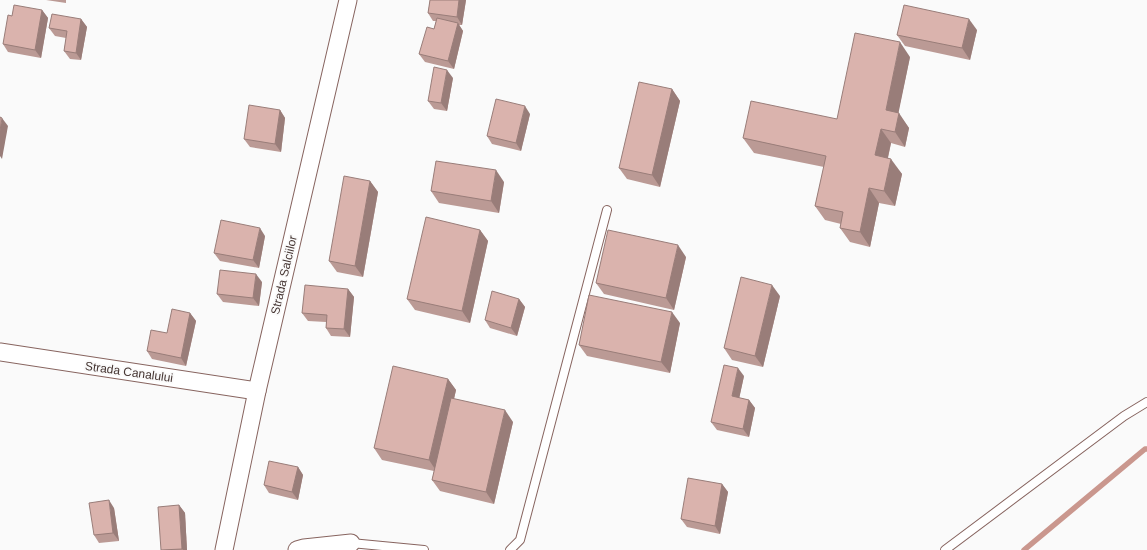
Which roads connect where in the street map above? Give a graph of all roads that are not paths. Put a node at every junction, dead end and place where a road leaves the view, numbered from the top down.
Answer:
1 (348, 0) edge
2 (607, 210) dead end
3 (0, 352) edge
4 (257, 391) junction
5 (1147, 402) edge
6 (351, 543) joint
7 (224, 550) edge
8 (297, 550) edge
9 (424, 550) edge
10 (510, 550) edge
11 (945, 550) edge

1 - 4 street, Strada Salciilor
2 - 10 lane
3 - 4 street, Strada Canalului
4 - 7 street, Strada Salciilor
5 - 11 lane
6 - 8 street
6 - 9 lane

